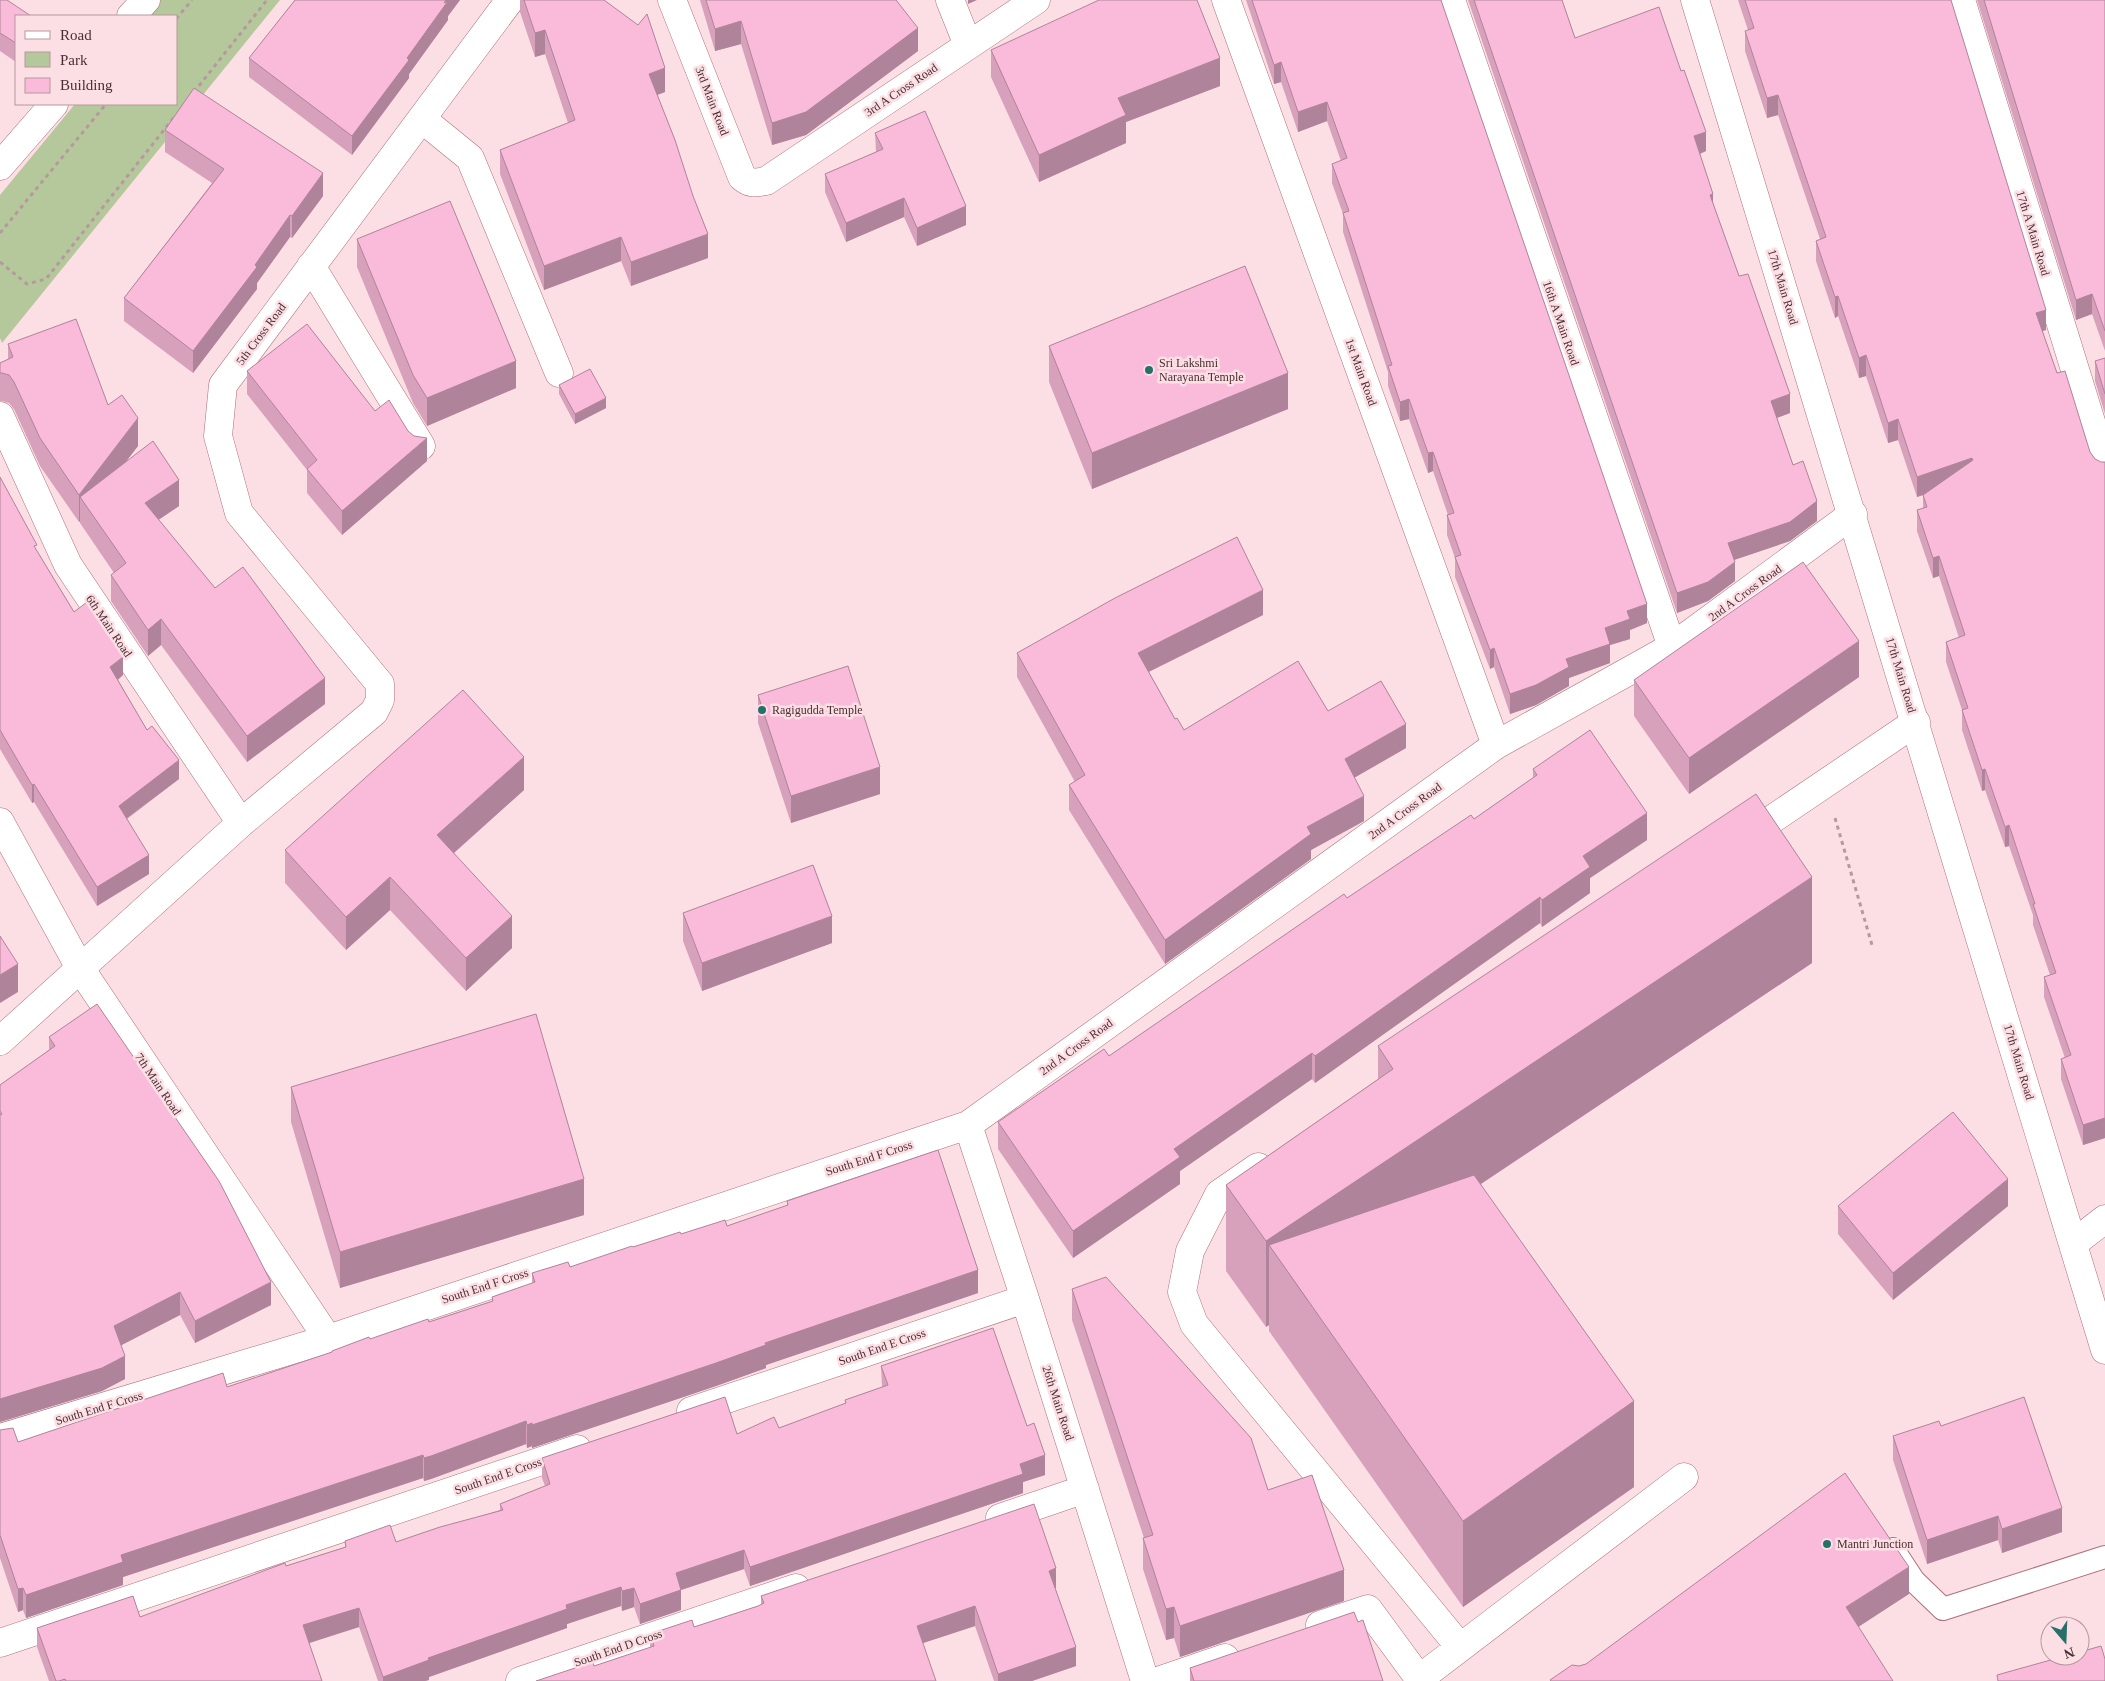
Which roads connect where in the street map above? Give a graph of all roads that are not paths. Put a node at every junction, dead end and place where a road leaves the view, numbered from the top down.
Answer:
1 (146, 0) edge
2 (510, 0) edge
3 (672, 0) edge
4 (950, 0) edge
5 (1036, 0) edge
6 (1226, 0) edge
7 (1451, 0) edge
8 (1695, 0) edge
9 (1961, 0) edge
10 (132, 15) edge
11 (968, 45) junction
12 (53, 105) edge
13 (422, 119) junction
14 (0, 166) edge
15 (766, 181) joint
16 (311, 266) junction
17 (559, 373) dead end
18 (0, 416) edge
19 (421, 446) edge
20 (2105, 466) edge
21 (1852, 514) junction
22 (1672, 647) junction
23 (1916, 722) junction
24 (1496, 745) junction
25 (0, 822) edge
26 (241, 823) junction
27 (1718, 856) edge
28 (80, 968) junction
29 (0, 1041) edge
30 (968, 1125) junction
31 (1276, 1155) edge
32 (2105, 1219) edge
33 (2074, 1243) junction
34 (1025, 1299) junction
35 (328, 1339) junction
36 (2105, 1350) edge
37 (668, 1419) edge
38 (0, 1438) edge
39 (602, 1441) edge
40 (1684, 1477) dead end
41 (1085, 1489) junction
42 (972, 1528) edge
43 (1881, 1531) edge
44 (2105, 1557) edge
45 (822, 1579) edge
46 (1295, 1634) edge
47 (0, 1643) edge
48 (1460, 1648) junction
49 (1249, 1650) edge
50 (1420, 1680) edge
51 (520, 1681) edge
52 (1145, 1681) edge
53 (1158, 1681) edge

1 - 10 street
2 - 13 street, 5th Cross Road
3 - 15 street, 3rd Main Road
4 - 11 street
5 - 11 street, 3rd A Cross Road
6 - 24 street, 1st Main Road
7 - 22 street, 16th A Main Road
8 - 21 street, 17th Main Road
9 - 20 street, 17th A Main Road
11 - 15 street, 3rd A Cross Road
12 - 14 street
13 - 16 street, 5th Cross Road
13 - 17 street
16 - 19 street
16 - 26 street, 5th Cross Road
18 - 26 street, 6th Main Road
21 - 22 street, 2nd A Cross Road
21 - 23 street, 17th Main Road
22 - 24 street, 2nd A Cross Road
23 - 27 street
23 - 33 street, 17th Main Road
24 - 30 street, 2nd A Cross Road
25 - 28 street, 7th Main Road
26 - 28 street
28 - 29 street
28 - 35 street, 7th Main Road
30 - 34 street, 26th Main Road
30 - 35 street, South End F Cross
31 - 48 street
32 - 33 street
33 - 36 street, 17th Main Road
34 - 37 street, South End E Cross
34 - 41 street, 26th Main Road
35 - 38 street, South End F Cross
39 - 47 street, South End E Cross
40 - 48 street
41 - 42 street
41 - 52 street, 26th Main Road
43 - 44 lane
45 - 51 street, South End D Cross
46 - 50 street
48 - 50 street
49 - 53 street

